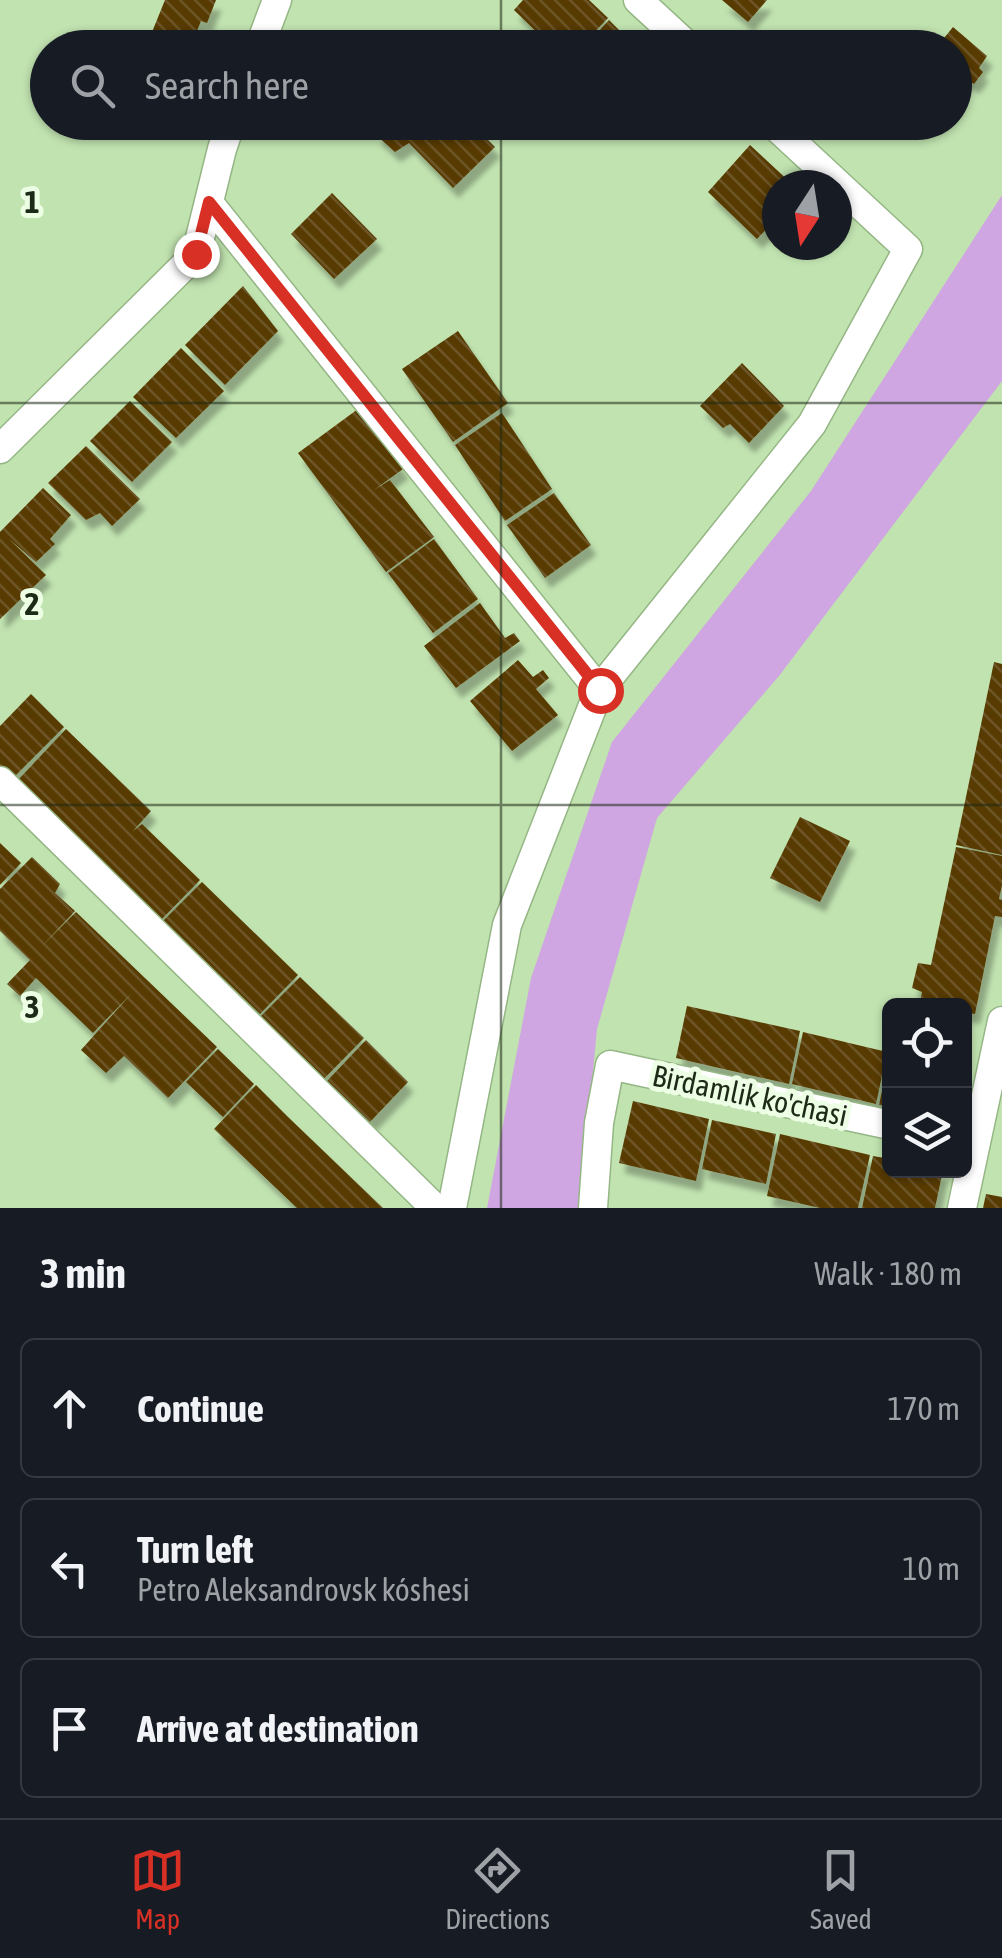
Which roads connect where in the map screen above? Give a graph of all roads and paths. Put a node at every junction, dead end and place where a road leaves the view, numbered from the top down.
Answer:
1 (277, 0) edge
2 (638, 0) edge
3 (266, 30) edge
4 (670, 30) edge
5 (225, 140) edge
6 (791, 140) edge
7 (209, 202) junction
8 (0, 449) edge
9 (600, 690) junction
10 (0, 781) edge
11 (1002, 1021) edge
12 (882, 1122) edge
13 (981, 1144) edge
14 (435, 1208) edge
15 (452, 1208) edge
16 (593, 1208) edge
17 (962, 1208) edge

1 - 3 street
2 - 4 street
5 - 7 street
6 - 9 street
7 - 8 street
7 - 9 street
9 - 15 street
10 - 14 street
11 - 13 street
12 - 16 street, Birdamlik ko'chasi
13 - 17 street

